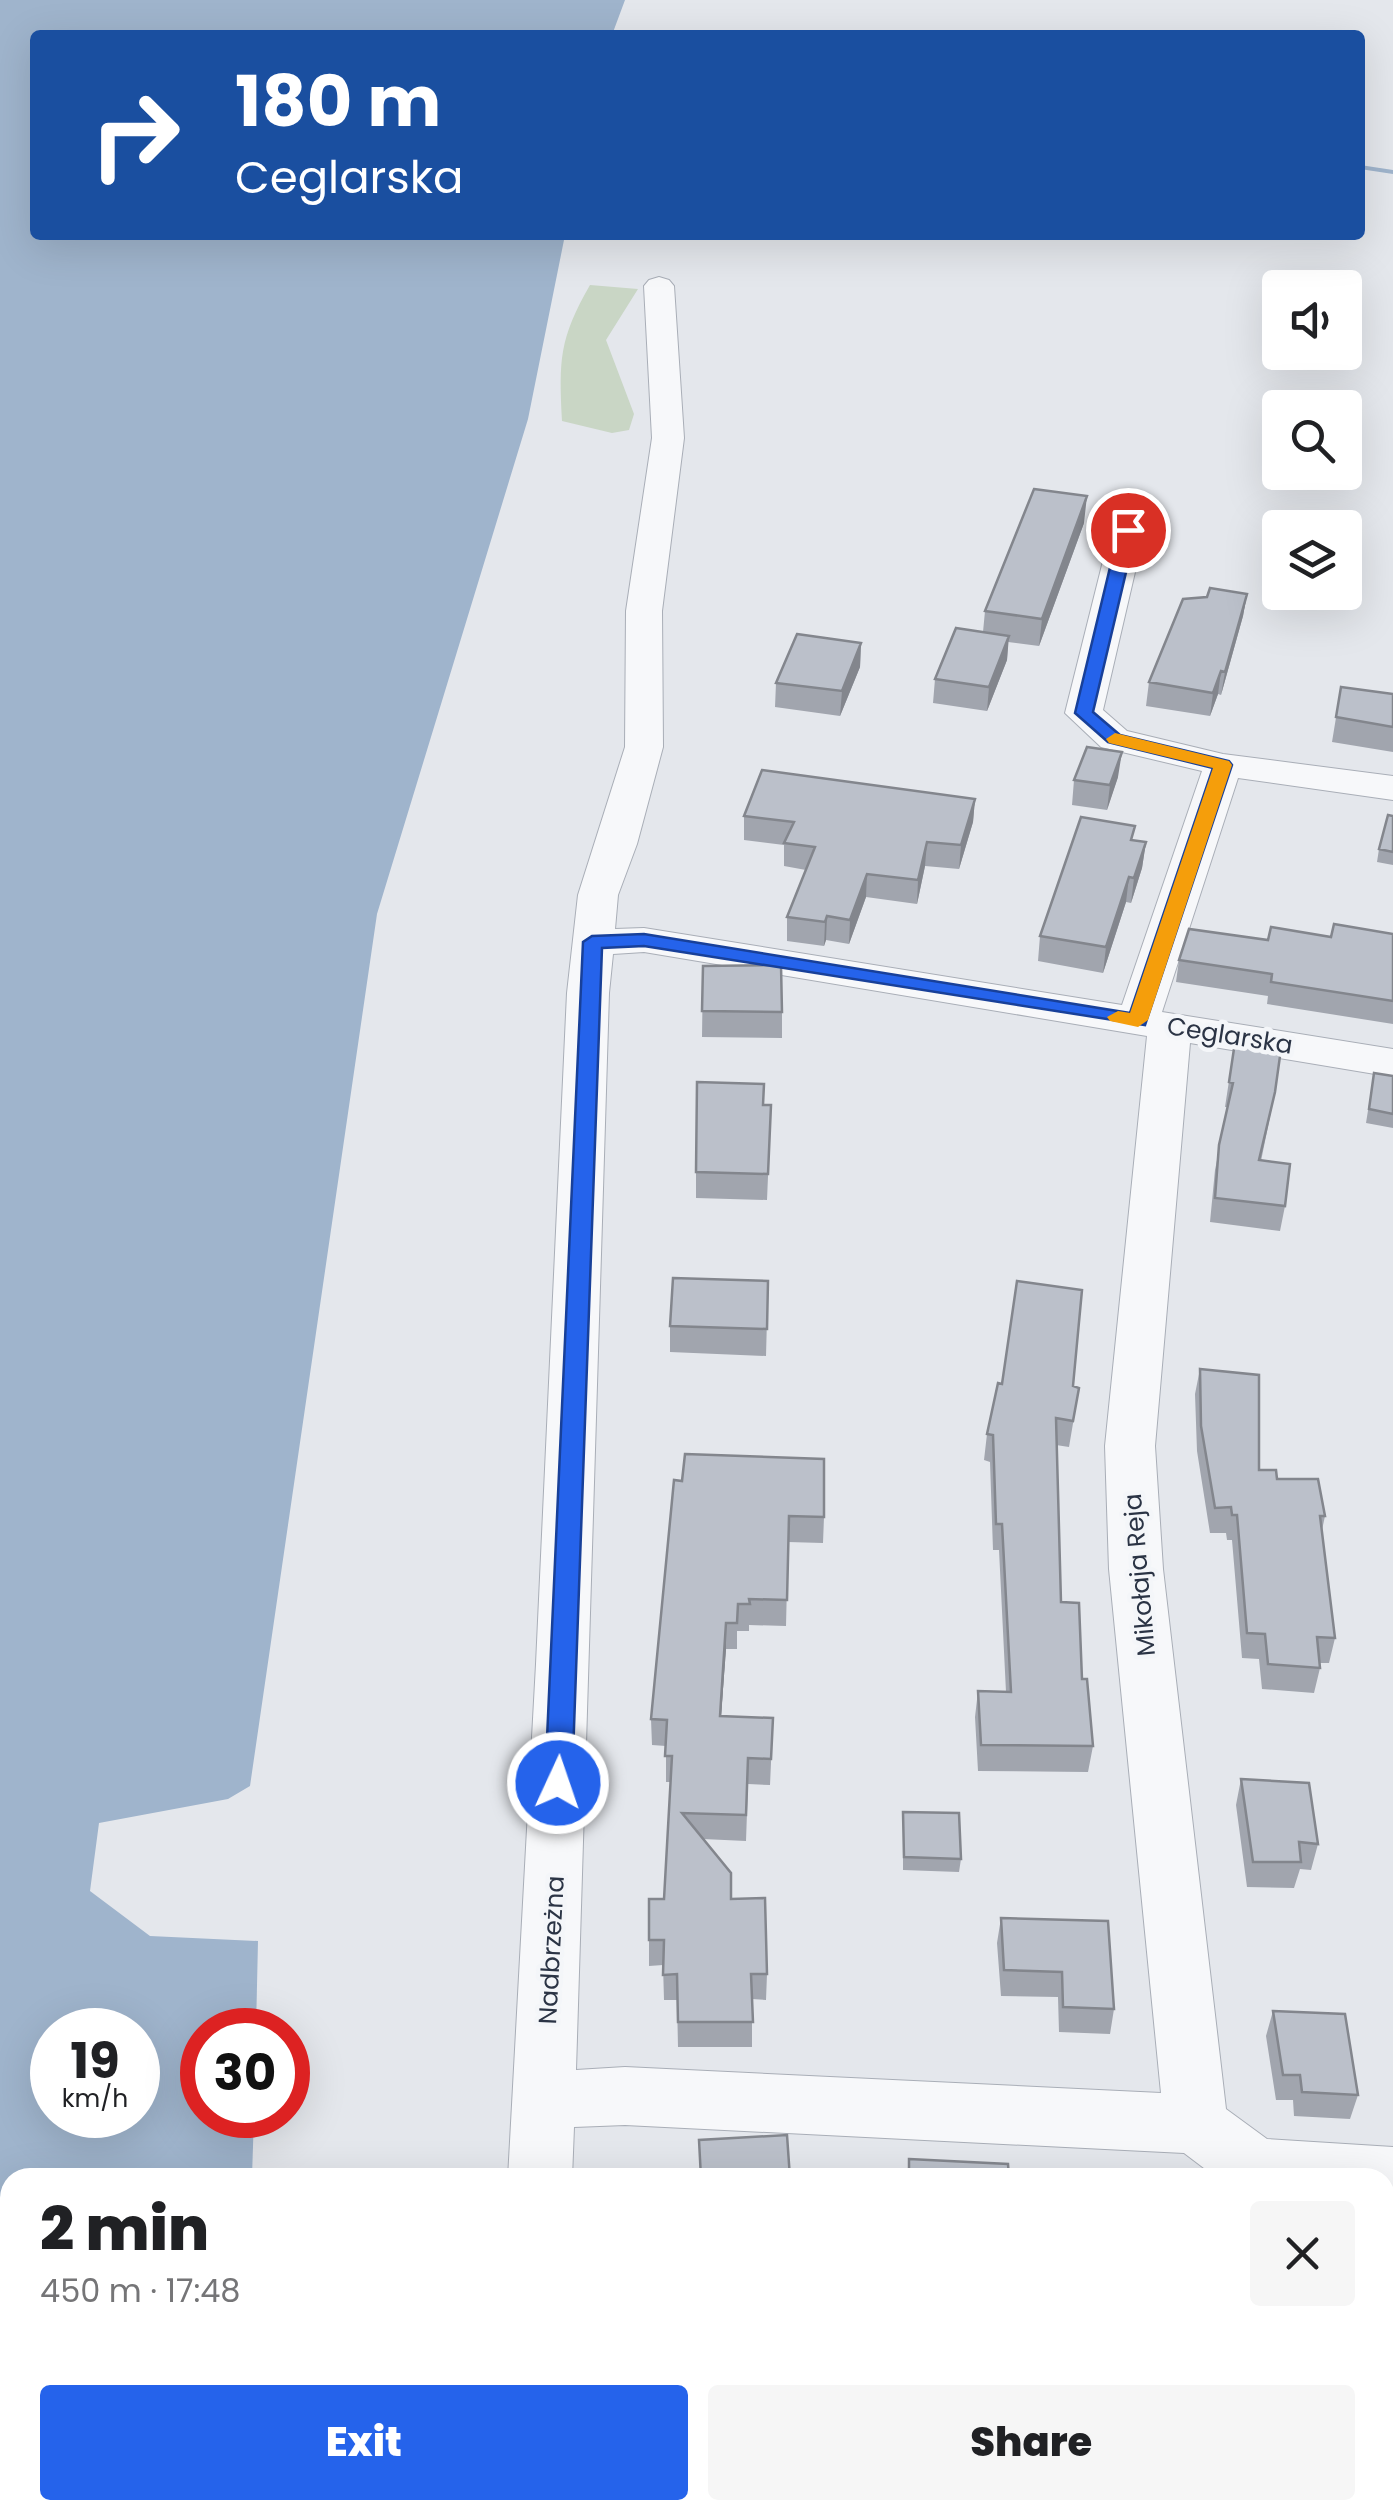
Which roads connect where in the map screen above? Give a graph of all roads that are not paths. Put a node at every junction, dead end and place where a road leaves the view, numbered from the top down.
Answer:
1 (659, 286) dead end
2 (1128, 530) dead end
3 (1223, 765) junction
4 (1393, 788) edge
5 (592, 942) junction
6 (1154, 1023) junction
7 (1393, 1062) edge
8 (544, 2100) junction
9 (1196, 2124) junction
10 (541, 2168) edge
11 (1255, 2168) edge

1 - 5 street, Nadbrzeżna
2 - 3 street
3 - 4 street
3 - 6 street, Mikołaja Reja
5 - 6 street, Ceglarska
5 - 8 street, Nadbrzeżna
6 - 7 street, Ceglarska
6 - 9 street, Mikołaja Reja
8 - 9 street
8 - 10 street, Nadbrzeżna
9 - 11 street

